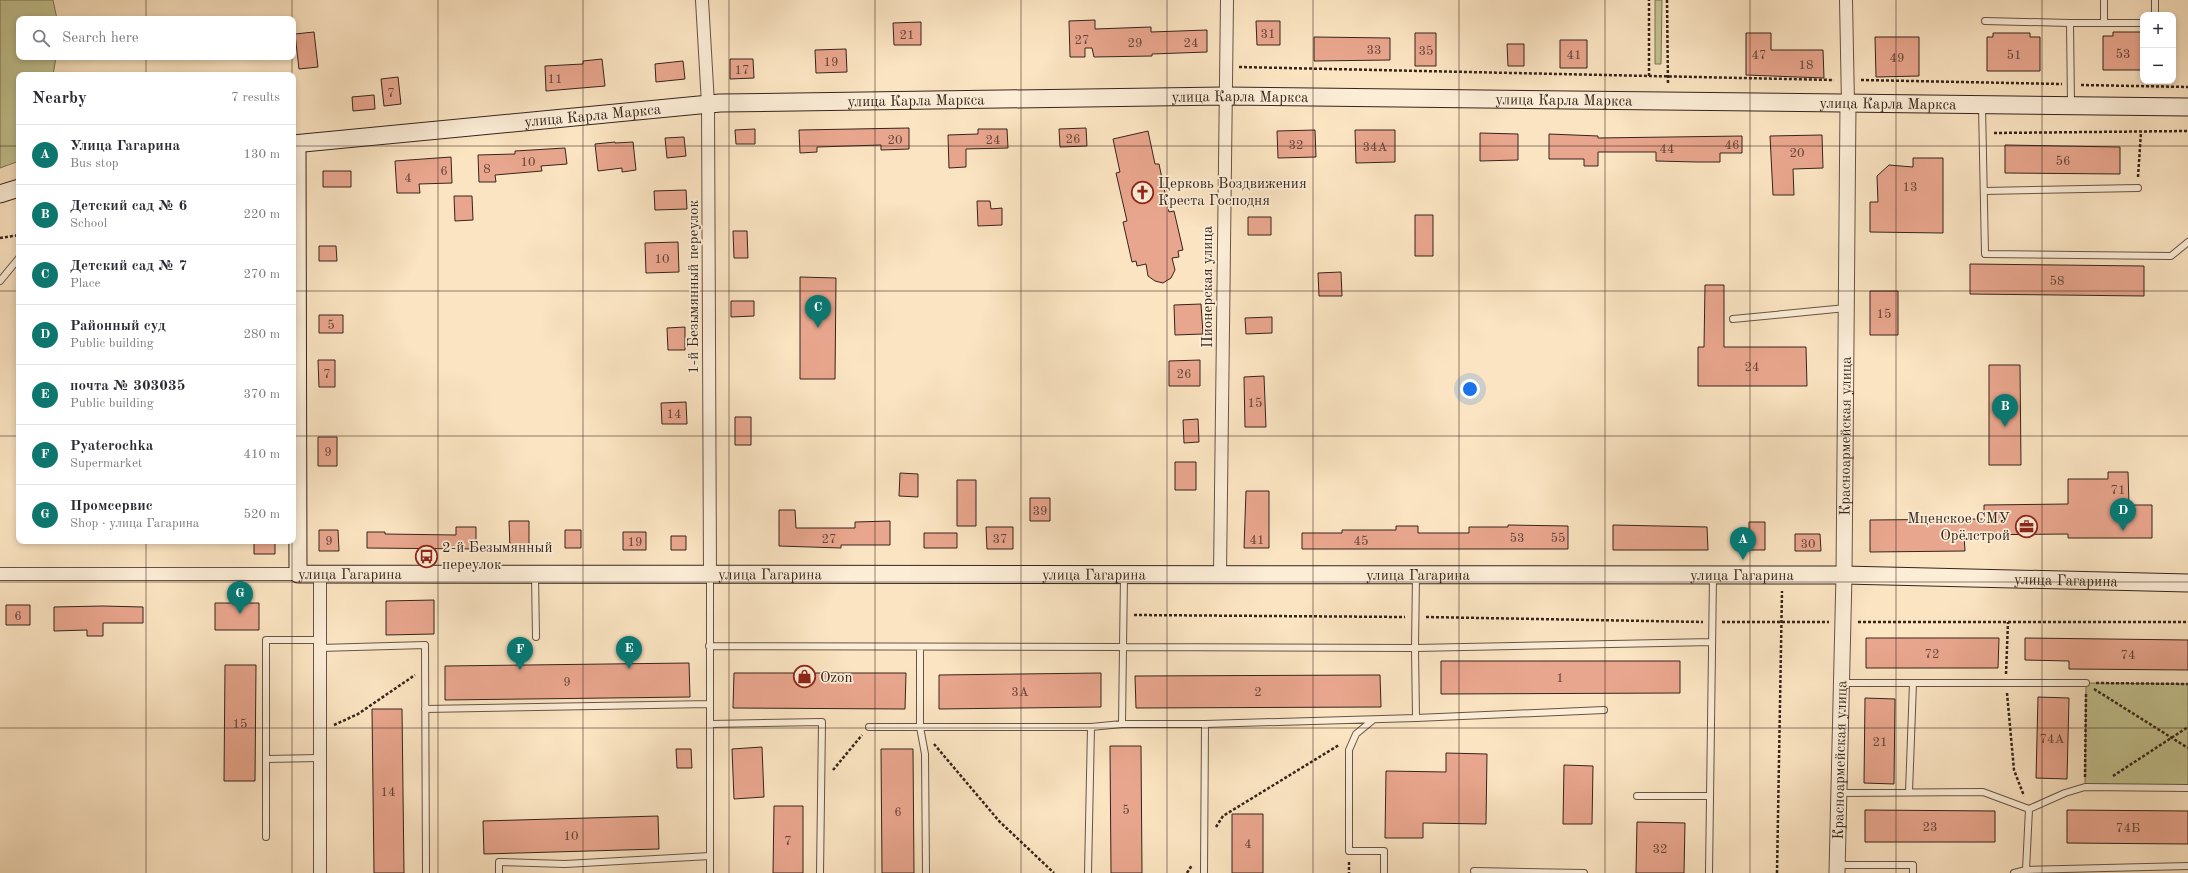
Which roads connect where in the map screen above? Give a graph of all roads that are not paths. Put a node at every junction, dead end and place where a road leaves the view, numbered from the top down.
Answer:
1 (702, 0) edge
2 (1226, 0) edge
3 (1846, 0) edge
4 (2104, 0) edge
5 (2155, 0) edge
6 (2155, 12) edge
7 (1985, 21) dead end
8 (2104, 22) junction
9 (2140, 22) edge
10 (2070, 23) junction
11 (1224, 96) junction
12 (708, 104) junction
13 (1848, 104) junction
14 (2071, 105) junction
15 (1982, 106) junction
16 (2188, 107) edge
17 (296, 144) edge
18 (2138, 188) road end
19 (16, 189) edge
20 (1984, 190) junction
21 (0, 194) edge
22 (2188, 242) edge
23 (16, 262) edge
24 (0, 281) edge
25 (296, 303) edge
26 (1846, 308) junction
27 (1733, 320) dead end
28 (0, 574) edge
29 (298, 574) junction
30 (320, 574) junction
31 (535, 574) junction
32 (710, 574) junction
33 (1124, 574) junction
34 (1220, 574) junction
35 (1416, 574) junction
36 (1713, 574) junction
37 (1844, 574) junction
38 (2188, 583) edge
39 (536, 637) dead end
40 (1712, 642) junction
41 (320, 644) junction
42 (709, 646) junction
43 (1123, 647) junction
44 (920, 648) junction
45 (1415, 648) junction
46 (1841, 683) junction
47 (1913, 683) junction
48 (2086, 683) road end
49 (710, 704) junction
50 (425, 709) junction
51 (1604, 710) dead end
52 (1416, 718) junction
53 (1373, 720) junction
54 (710, 724) junction
55 (1122, 724) junction
56 (1205, 724) junction
57 (869, 727) road end
58 (920, 727) junction
59 (1091, 727) junction
60 (319, 758) junction
61 (266, 759) junction
62 (2188, 788) edge
63 (1909, 792) junction
64 (1839, 793) junction
65 (1637, 796) dead end
66 (1710, 796) junction
67 (2029, 809) junction
68 (266, 837) dead end
69 (710, 856) junction
70 (2188, 866) edge
71 (1837, 869) edge
72 (2026, 870) junction
73 (1474, 871) dead end
74 (320, 873) edge
75 (426, 873) edge
76 (499, 873) edge
77 (710, 873) edge
78 (820, 873) edge
79 (926, 873) edge
80 (1088, 873) edge
81 (1204, 873) edge
82 (1384, 873) edge
83 (1584, 873) edge
84 (1709, 873) edge
85 (1913, 873) edge
86 (2014, 873) edge

1 - 12 street, 1-й Безымянный переулок
2 - 11 street, Пионерская улица
3 - 13 street, Красноармейская улица
4 - 8 lane
5 - 6 lane
7 - 10 lane
8 - 9 lane
8 - 10 lane
10 - 14 lane
11 - 12 main road, улица Карла Маркса
11 - 13 main road, улица Карла Маркса
11 - 34 street, Пионерская улица
12 - 17 main road, улица Карла Маркса
12 - 32 street, 1-й Безымянный переулок
13 - 15 main road, улица Карла Маркса
13 - 26 street, Красноармейская улица
14 - 15 main road, улица Карла Маркса
14 - 16 main road, улица Карла Маркса
15 - 20 lane
18 - 20 lane
19 - 21 main road
20 - 22 lane
23 - 24 lane
25 - 29 main road
26 - 27 lane
26 - 37 street, Красноармейская улица
28 - 29 street, улица Гагарина
29 - 30 main road, улица Гагарина
30 - 31 main road, улица Гагарина
30 - 41 street
31 - 32 main road, улица Гагарина
31 - 39 lane
32 - 33 main road, улица Гагарина
32 - 42 lane
33 - 34 main road, улица Гагарина
33 - 43 lane
34 - 35 main road, улица Гагарина
35 - 36 main road, улица Гагарина
35 - 45 lane
36 - 37 main road, улица Гагарина
36 - 40 lane
37 - 38 main road, улица Гагарина
37 - 46 street, Красноармейская улица
40 - 45 lane
40 - 66 lane
41 - 50 lane
41 - 60 street
41 - 61 lane
42 - 44 lane
42 - 49 lane
43 - 44 lane
43 - 45 lane
43 - 55 lane
44 - 58 lane
45 - 52 lane
46 - 47 lane
46 - 64 street, Красноармейская улица
47 - 48 lane
47 - 63 lane
49 - 50 lane
49 - 54 lane
50 - 75 lane
51 - 52 lane
52 - 53 lane
53 - 56 lane
53 - 82 lane
54 - 69 lane
54 - 78 lane
55 - 56 lane
55 - 59 lane
56 - 81 lane
57 - 58 lane
58 - 59 lane
58 - 79 lane
59 - 80 lane
60 - 61 lane
60 - 74 street
61 - 68 lane
62 - 67 lane
63 - 64 lane
63 - 67 lane
64 - 71 street, Красноармейская улица
65 - 66 lane
66 - 84 lane
67 - 72 lane
69 - 76 lane
69 - 77 lane
70 - 72 lane
71 - 85 lane
72 - 86 lane
73 - 83 lane

